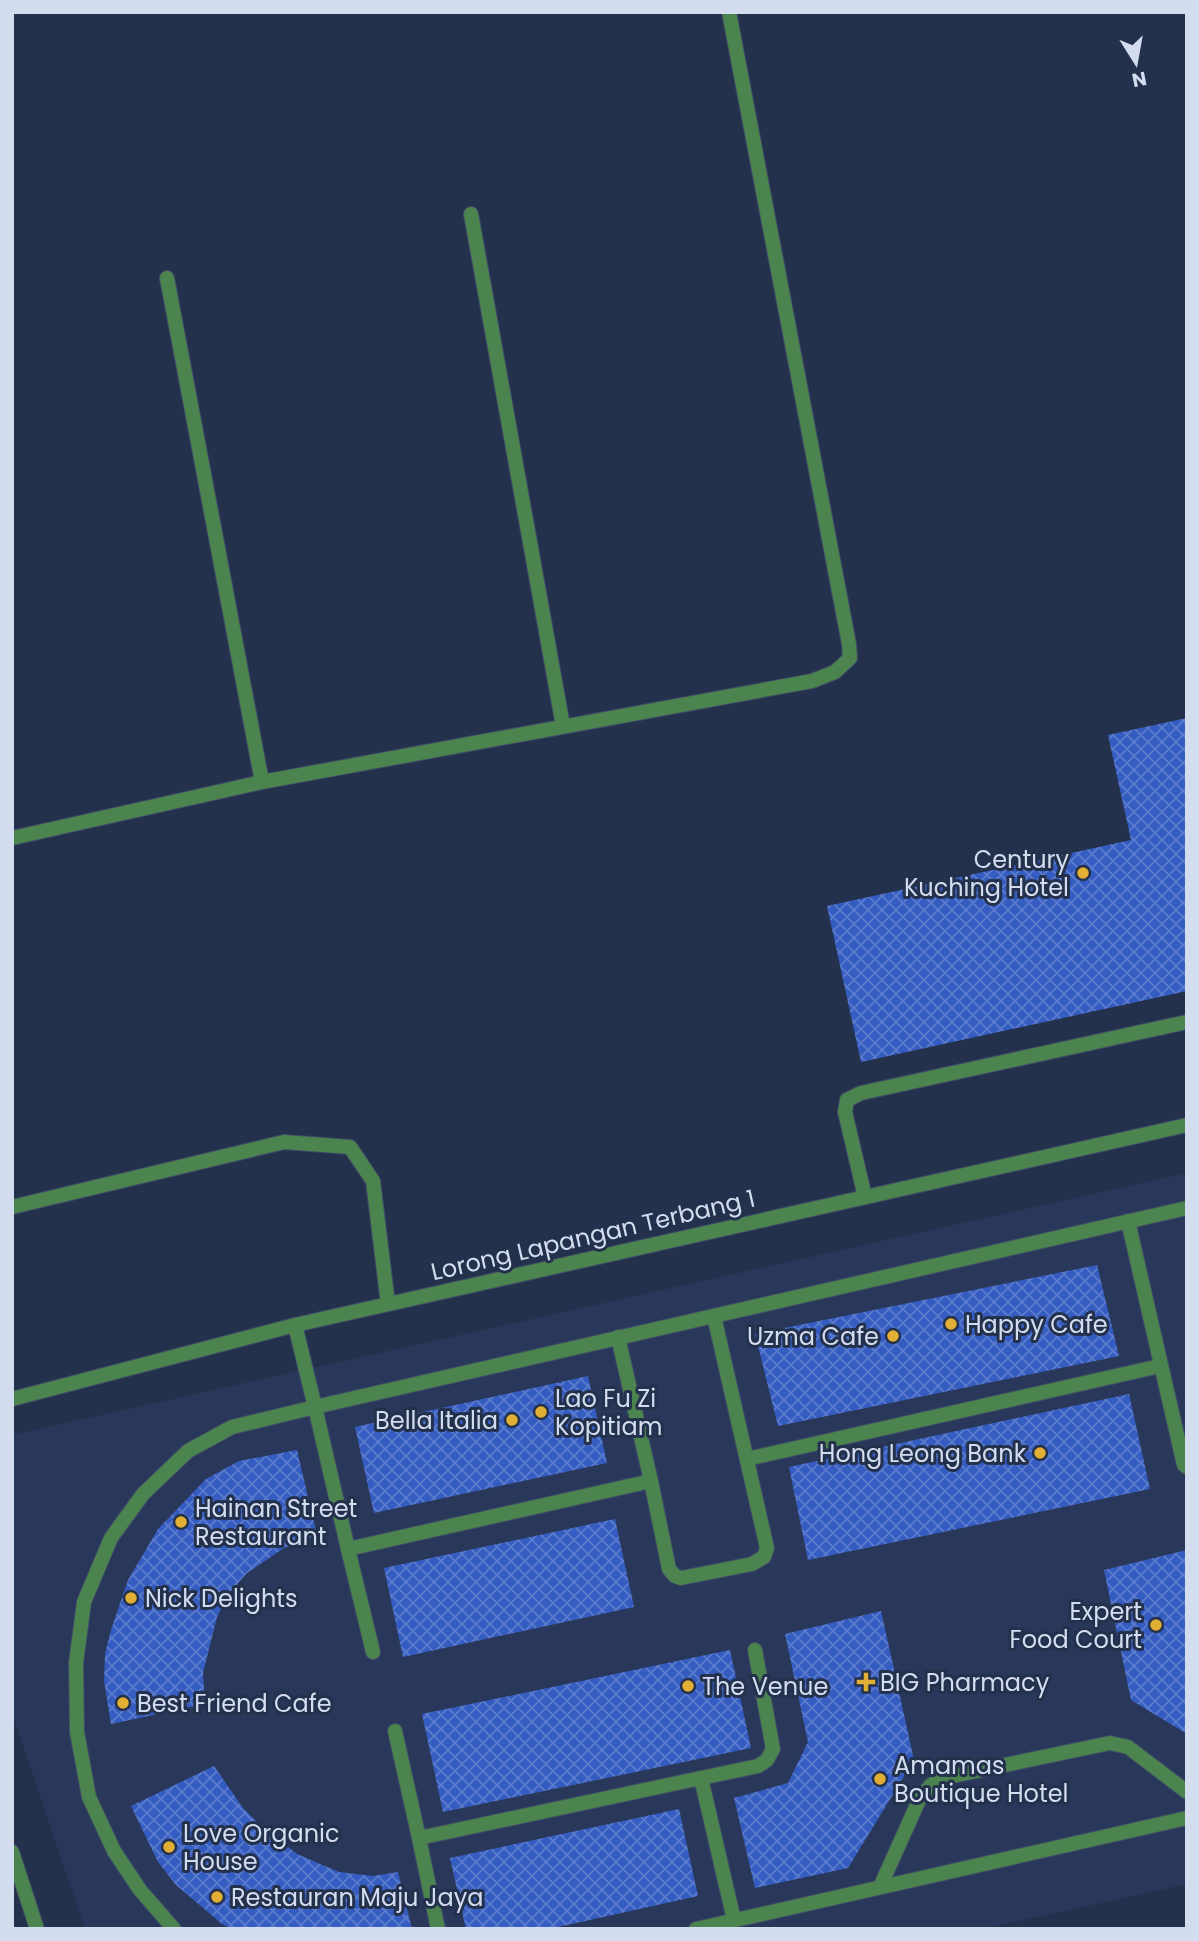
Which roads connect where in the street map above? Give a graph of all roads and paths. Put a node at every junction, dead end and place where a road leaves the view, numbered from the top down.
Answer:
1 (729, 12) edge
2 (471, 214) dead end
3 (167, 278) dead end
4 (564, 726) junction
5 (262, 782) junction
6 (12, 838) edge
7 (1187, 1022) edge
8 (1187, 1125) edge
9 (865, 1197) junction
10 (12, 1207) edge
11 (1187, 1208) edge
12 (1128, 1221) junction
13 (388, 1304) junction
14 (714, 1316) junction
15 (295, 1325) junction
16 (618, 1337) junction
17 (1160, 1366) junction
18 (12, 1399) edge
19 (315, 1406) junction
20 (747, 1459) junction
21 (1187, 1467) edge
22 (652, 1481) junction
23 (348, 1549) junction
24 (755, 1650) dead end
25 (373, 1652) dead end
26 (394, 1731) dead end
27 (701, 1778) junction
28 (1187, 1792) edge
29 (1187, 1818) edge
30 (419, 1838) junction
31 (12, 1852) edge
32 (880, 1887) junction
33 (734, 1920) junction
34 (37, 1929) edge
35 (174, 1929) edge
36 (438, 1929) edge
37 (696, 1929) edge

1 - 4 street
2 - 4 street
3 - 5 street
4 - 5 street
5 - 6 street
7 - 9 street
8 - 9 street, Lorong Lapangan Terbang 1
9 - 13 street, Lorong Lapangan Terbang 1
10 - 13 street
11 - 12 street
12 - 14 street
12 - 17 street
13 - 15 street, Lorong Lapangan Terbang 1
14 - 16 street
14 - 20 street
15 - 18 street, Lorong Lapangan Terbang 1
15 - 19 street
16 - 19 street
16 - 22 street
17 - 20 street
17 - 21 street
19 - 23 street
19 - 35 street
20 - 22 street
22 - 23 street
23 - 25 street
24 - 27 street
26 - 30 street
27 - 30 street
27 - 33 street
28 - 32 street
29 - 32 street
30 - 36 street
31 - 34 street
32 - 33 street
33 - 37 street

